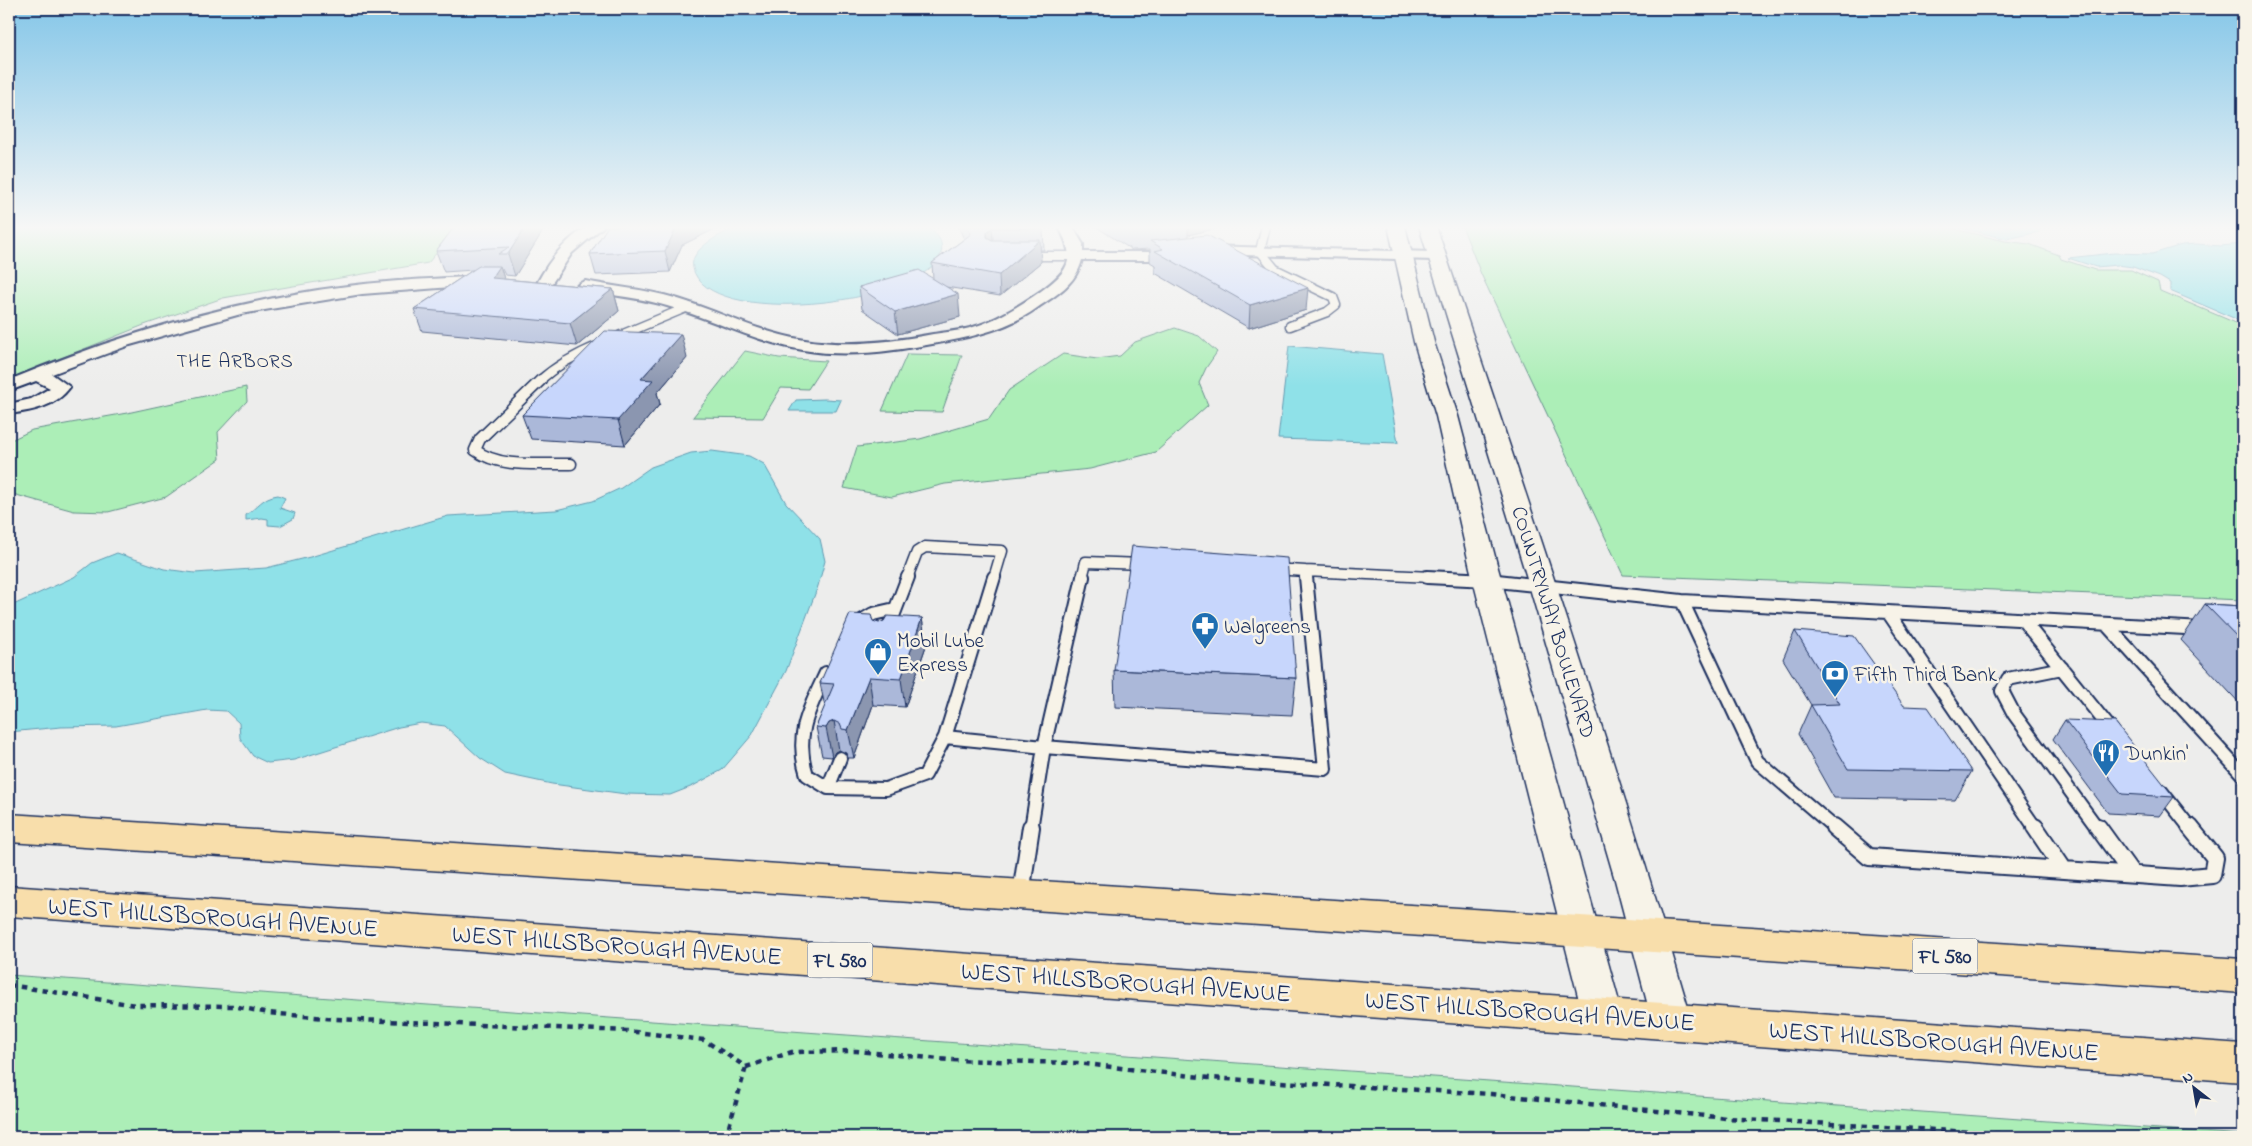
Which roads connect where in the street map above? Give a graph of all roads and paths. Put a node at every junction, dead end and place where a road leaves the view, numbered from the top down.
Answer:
1 (541, 279) edge
2 (1065, 279) edge
3 (1297, 279) edge
4 (1410, 279) edge
5 (1443, 279) edge
6 (504, 282) edge
7 (688, 307) junction
8 (1290, 326) dead end
9 (630, 331) junction
10 (650, 335) edge
11 (34, 374) junction
12 (9, 386) edge
13 (9, 408) edge
14 (571, 464) dead end
15 (1156, 564) edge
16 (1265, 569) edge
17 (1305, 570) junction
18 (1488, 580) junction
19 (1543, 585) junction
20 (1682, 601) junction
21 (896, 609) junction
22 (1888, 612) junction
23 (2022, 619) junction
24 (2106, 624) junction
25 (2214, 629) edge
26 (846, 634) edge
27 (883, 643) edge
28 (832, 657) edge
29 (2062, 668) junction
30 (945, 738) junction
31 (2123, 744) edge
32 (1044, 747) junction
33 (840, 758) dead end
34 (2243, 775) edge
35 (2153, 782) edge
36 (828, 788) junction
37 (9, 828) edge
38 (2064, 870) junction
39 (2132, 874) junction
40 (1021, 895) junction
41 (9, 901) edge
42 (1579, 931) junction
43 (1647, 936) junction
44 (2243, 976) edge
45 (9, 985) edge
46 (1603, 1016) junction
47 (1672, 1021) junction
48 (2243, 1063) edge
49 (746, 1067) junction
50 (726, 1137) edge
51 (2058, 1137) edge

1 - 7 street
2 - 7 street
3 - 8 lane
4 - 18 street
5 - 19 street, COUNTRYWAY BOULEVARD
6 - 11 street
7 - 9 lane
9 - 10 lane
9 - 14 lane
11 - 12 street
11 - 13 street
15 - 32 lane
16 - 17 lane
17 - 18 lane
17 - 32 lane
18 - 19 lane
18 - 42 street
19 - 20 lane
19 - 43 street, COUNTRYWAY BOULEVARD
20 - 22 lane
20 - 38 lane
21 - 26 lane
21 - 27 lane
21 - 30 lane
22 - 23 lane
22 - 38 lane
23 - 24 lane
23 - 29 lane
24 - 25 lane
24 - 34 lane
28 - 36 lane
29 - 31 lane
29 - 39 lane
30 - 32 lane
30 - 36 lane
32 - 40 lane
33 - 36 lane
35 - 39 lane
37 - 40 main road, FL 580
38 - 39 lane
40 - 42 main road, FL 580
41 - 46 main road, WEST HILLSBOROUGH AVENUE / FL 580
42 - 43 main road, FL 580
42 - 46 street
43 - 44 main road, FL 580
43 - 47 street, COUNTRYWAY BOULEVARD
45 - 49 path
46 - 47 main road, WEST HILLSBOROUGH AVENUE / FL 580
47 - 48 main road, WEST HILLSBOROUGH AVENUE / FL 580
49 - 50 path
49 - 51 path

